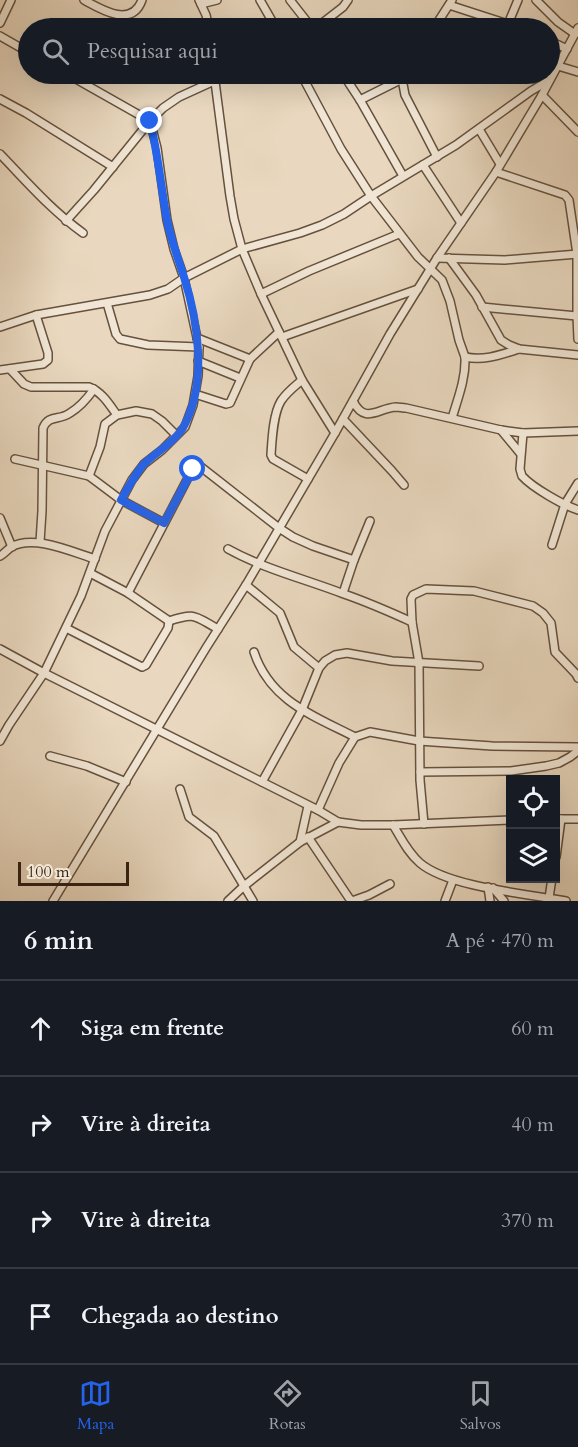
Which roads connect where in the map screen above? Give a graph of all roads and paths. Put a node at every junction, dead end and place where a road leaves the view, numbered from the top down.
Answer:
1 (11, 0) edge
2 (84, 0) edge
3 (142, 0) edge
4 (217, 0) edge
5 (260, 0) edge
6 (290, 0) edge
7 (348, 0) edge
8 (518, 0) edge
9 (536, 0) edge
10 (200, 2) edge
11 (450, 2) edge
12 (206, 18) edge
13 (270, 18) edge
14 (305, 18) edge
15 (328, 18) edge
16 (440, 18) edge
17 (492, 18) edge
18 (510, 18) edge
19 (554, 18) edge
20 (0, 20) edge
21 (560, 23) edge
22 (576, 31) edge
23 (0, 36) edge
24 (18, 46) edge
25 (560, 46) edge
26 (567, 49) junction
27 (560, 62) edge
28 (560, 67) edge
29 (578, 72) edge
30 (85, 84) edge
31 (202, 84) edge
32 (215, 84) edge
33 (306, 84) edge
34 (350, 84) edge
35 (389, 84) edge
36 (404, 84) edge
37 (544, 84) edge
38 (549, 84) edge
39 (542, 95) junction
40 (0, 99) edge
41 (360, 100) junction
42 (150, 121) junction
43 (479, 129) junction
44 (578, 132) edge
45 (0, 154) edge
46 (437, 157) junction
47 (500, 164) junction
48 (423, 165) junction
49 (113, 167) junction
50 (496, 172) junction
51 (403, 177) junction
52 (371, 196) junction
53 (66, 221) junction
54 (461, 223) junction
55 (83, 233) dead end
56 (399, 234) junction
57 (242, 249) junction
58 (578, 254) edge
59 (437, 258) junction
60 (449, 258) junction
61 (431, 269) junction
62 (184, 278) junction
63 (418, 289) junction
64 (261, 294) junction
65 (107, 303) junction
66 (482, 307) junction
67 (36, 315) junction
68 (577, 316) edge
69 (0, 327) edge
70 (281, 335) junction
71 (197, 338) junction
72 (578, 339) edge
73 (199, 347) junction
74 (519, 349) junction
75 (578, 354) edge
76 (465, 357) junction
77 (250, 359) junction
78 (198, 361) junction
79 (10, 369) junction
80 (0, 370) edge
81 (240, 378) junction
82 (302, 380) junction
83 (94, 389) junction
84 (195, 394) junction
85 (352, 401) junction
86 (117, 415) junction
87 (452, 418) junction
88 (343, 419) junction
89 (501, 430) junction
90 (578, 431) edge
91 (335, 433) junction
92 (522, 433) junction
93 (176, 435) junction
94 (520, 453) junction
95 (15, 459) dead end
96 (42, 465) junction
97 (89, 476) junction
98 (308, 479) junction
99 (578, 483) edge
100 (404, 485) dead end
101 (121, 500) junction
102 (565, 504) junction
103 (578, 510) edge
104 (0, 518) edge
105 (370, 521) dead end
106 (164, 523) junction
107 (279, 528) junction
108 (40, 542) junction
109 (552, 545) dead end
110 (12, 547) junction
111 (228, 549) dead end
112 (0, 556) edge
113 (95, 559) junction
114 (354, 560) junction
115 (259, 564) junction
116 (90, 573) junction
117 (246, 585) junction
118 (128, 593) junction
119 (343, 593) junction
120 (169, 621) junction
121 (412, 622) junction
122 (66, 628) junction
123 (218, 629) junction
124 (0, 649) edge
125 (254, 652) dead end
126 (419, 663) junction
127 (479, 666) dead end
128 (319, 668) junction
129 (44, 673) junction
130 (577, 676) edge
131 (302, 710) junction
132 (157, 729) junction
133 (355, 737) junction
134 (0, 741) edge
135 (419, 741) junction
136 (578, 749) edge
137 (50, 756) dead end
138 (420, 772) junction
139 (126, 782) junction
140 (262, 782) junction
141 (180, 789) dead end
142 (308, 806) junction
143 (318, 810) junction
144 (560, 819) edge
145 (578, 819) edge
146 (506, 820) edge
147 (338, 822) junction
148 (424, 824) junction
149 (393, 825) junction
150 (308, 837) junction
151 (300, 842) junction
152 (453, 880) junction
153 (551, 883) edge
154 (390, 884) dead end
155 (244, 886) junction
156 (490, 888) junction
157 (549, 898) junction
158 (53, 901) edge
159 (228, 901) edge
160 (253, 901) edge
161 (352, 901) edge
162 (445, 901) edge
163 (490, 901) edge
164 (504, 901) edge
165 (566, 901) edge

1 - 20 street
2 - 3 street
4 - 10 street
5 - 13 street
6 - 14 street
7 - 15 street
8 - 18 street
9 - 19 street
10 - 12 street
11 - 16 street
11 - 17 street
21 - 22 street
22 - 26 street
23 - 24 street
25 - 26 street
26 - 27 street
28 - 29 street
30 - 42 street
31 - 42 street
32 - 57 street
33 - 52 street
34 - 41 street
35 - 41 street
36 - 46 street
37 - 43 street
38 - 39 street
39 - 44 street
39 - 47 street
40 - 49 street
41 - 51 street
42 - 49 street
42 - 62 street
43 - 46 street
43 - 47 street
45 - 53 street
46 - 48 street
47 - 50 street
48 - 51 street
48 - 54 street
49 - 53 street
50 - 54 street
50 - 58 street
51 - 52 street
52 - 56 street
52 - 57 street
53 - 55 street
54 - 59 street
56 - 61 street
56 - 64 street
57 - 62 street
57 - 64 street
58 - 60 street
58 - 68 street
59 - 60 street
59 - 61 street
60 - 66 street
61 - 63 street
61 - 76 street
62 - 65 street
62 - 71 street
63 - 70 street
63 - 85 street
64 - 70 street
65 - 67 street
65 - 73 street
66 - 68 street
66 - 74 street
67 - 69 street
67 - 79 street
68 - 72 street
70 - 77 street
70 - 82 street
71 - 73 street
71 - 77 street
73 - 78 street
74 - 75 street
74 - 76 street
76 - 87 street
77 - 81 street
78 - 81 street
78 - 84 street
79 - 80 street
79 - 83 street
81 - 84 street
82 - 91 street
82 - 98 street
83 - 86 street
83 - 96 street
84 - 93 street
85 - 87 street
85 - 88 street
86 - 93 street
86 - 97 street
87 - 89 street
88 - 91 street
88 - 100 street
89 - 92 street
89 - 94 street
90 - 92 street
91 - 98 street
92 - 94 street
93 - 101 street
94 - 102 street
95 - 96 street
96 - 97 street
96 - 108 street
97 - 101 street
98 - 107 street
99 - 102 street
101 - 106 street
101 - 113 street
102 - 103 street
102 - 109 street
104 - 110 street
105 - 114 street
106 - 107 street
106 - 118 street
107 - 114 street
107 - 115 street
108 - 110 street
108 - 113 street
110 - 112 street
111 - 115 street
113 - 116 street
114 - 119 street
115 - 117 street
115 - 119 street
116 - 118 street
116 - 122 street
117 - 123 street
117 - 128 street
118 - 120 street
119 - 121 street
120 - 122 street
120 - 123 street
121 - 126 street
121 - 130 street
122 - 129 street
123 - 132 street
124 - 129 street
125 - 131 street
126 - 127 street
126 - 128 street
126 - 135 street
128 - 131 street
129 - 132 street
129 - 134 street
131 - 133 street
131 - 140 street
132 - 139 street
132 - 140 street
133 - 135 street
133 - 143 street
135 - 136 street
135 - 138 street
136 - 138 street
137 - 139 street
138 - 148 street
139 - 158 street
140 - 142 street
141 - 155 street
142 - 143 street
142 - 151 street
143 - 147 street
144 - 145 street
146 - 148 street
147 - 149 street
147 - 150 street
148 - 149 street
149 - 152 street
150 - 151 street
150 - 161 street
151 - 155 street
152 - 156 street
152 - 162 street
153 - 157 street
154 - 161 street
155 - 159 street
155 - 160 street
156 - 157 street
156 - 163 street
156 - 164 street
157 - 165 street

